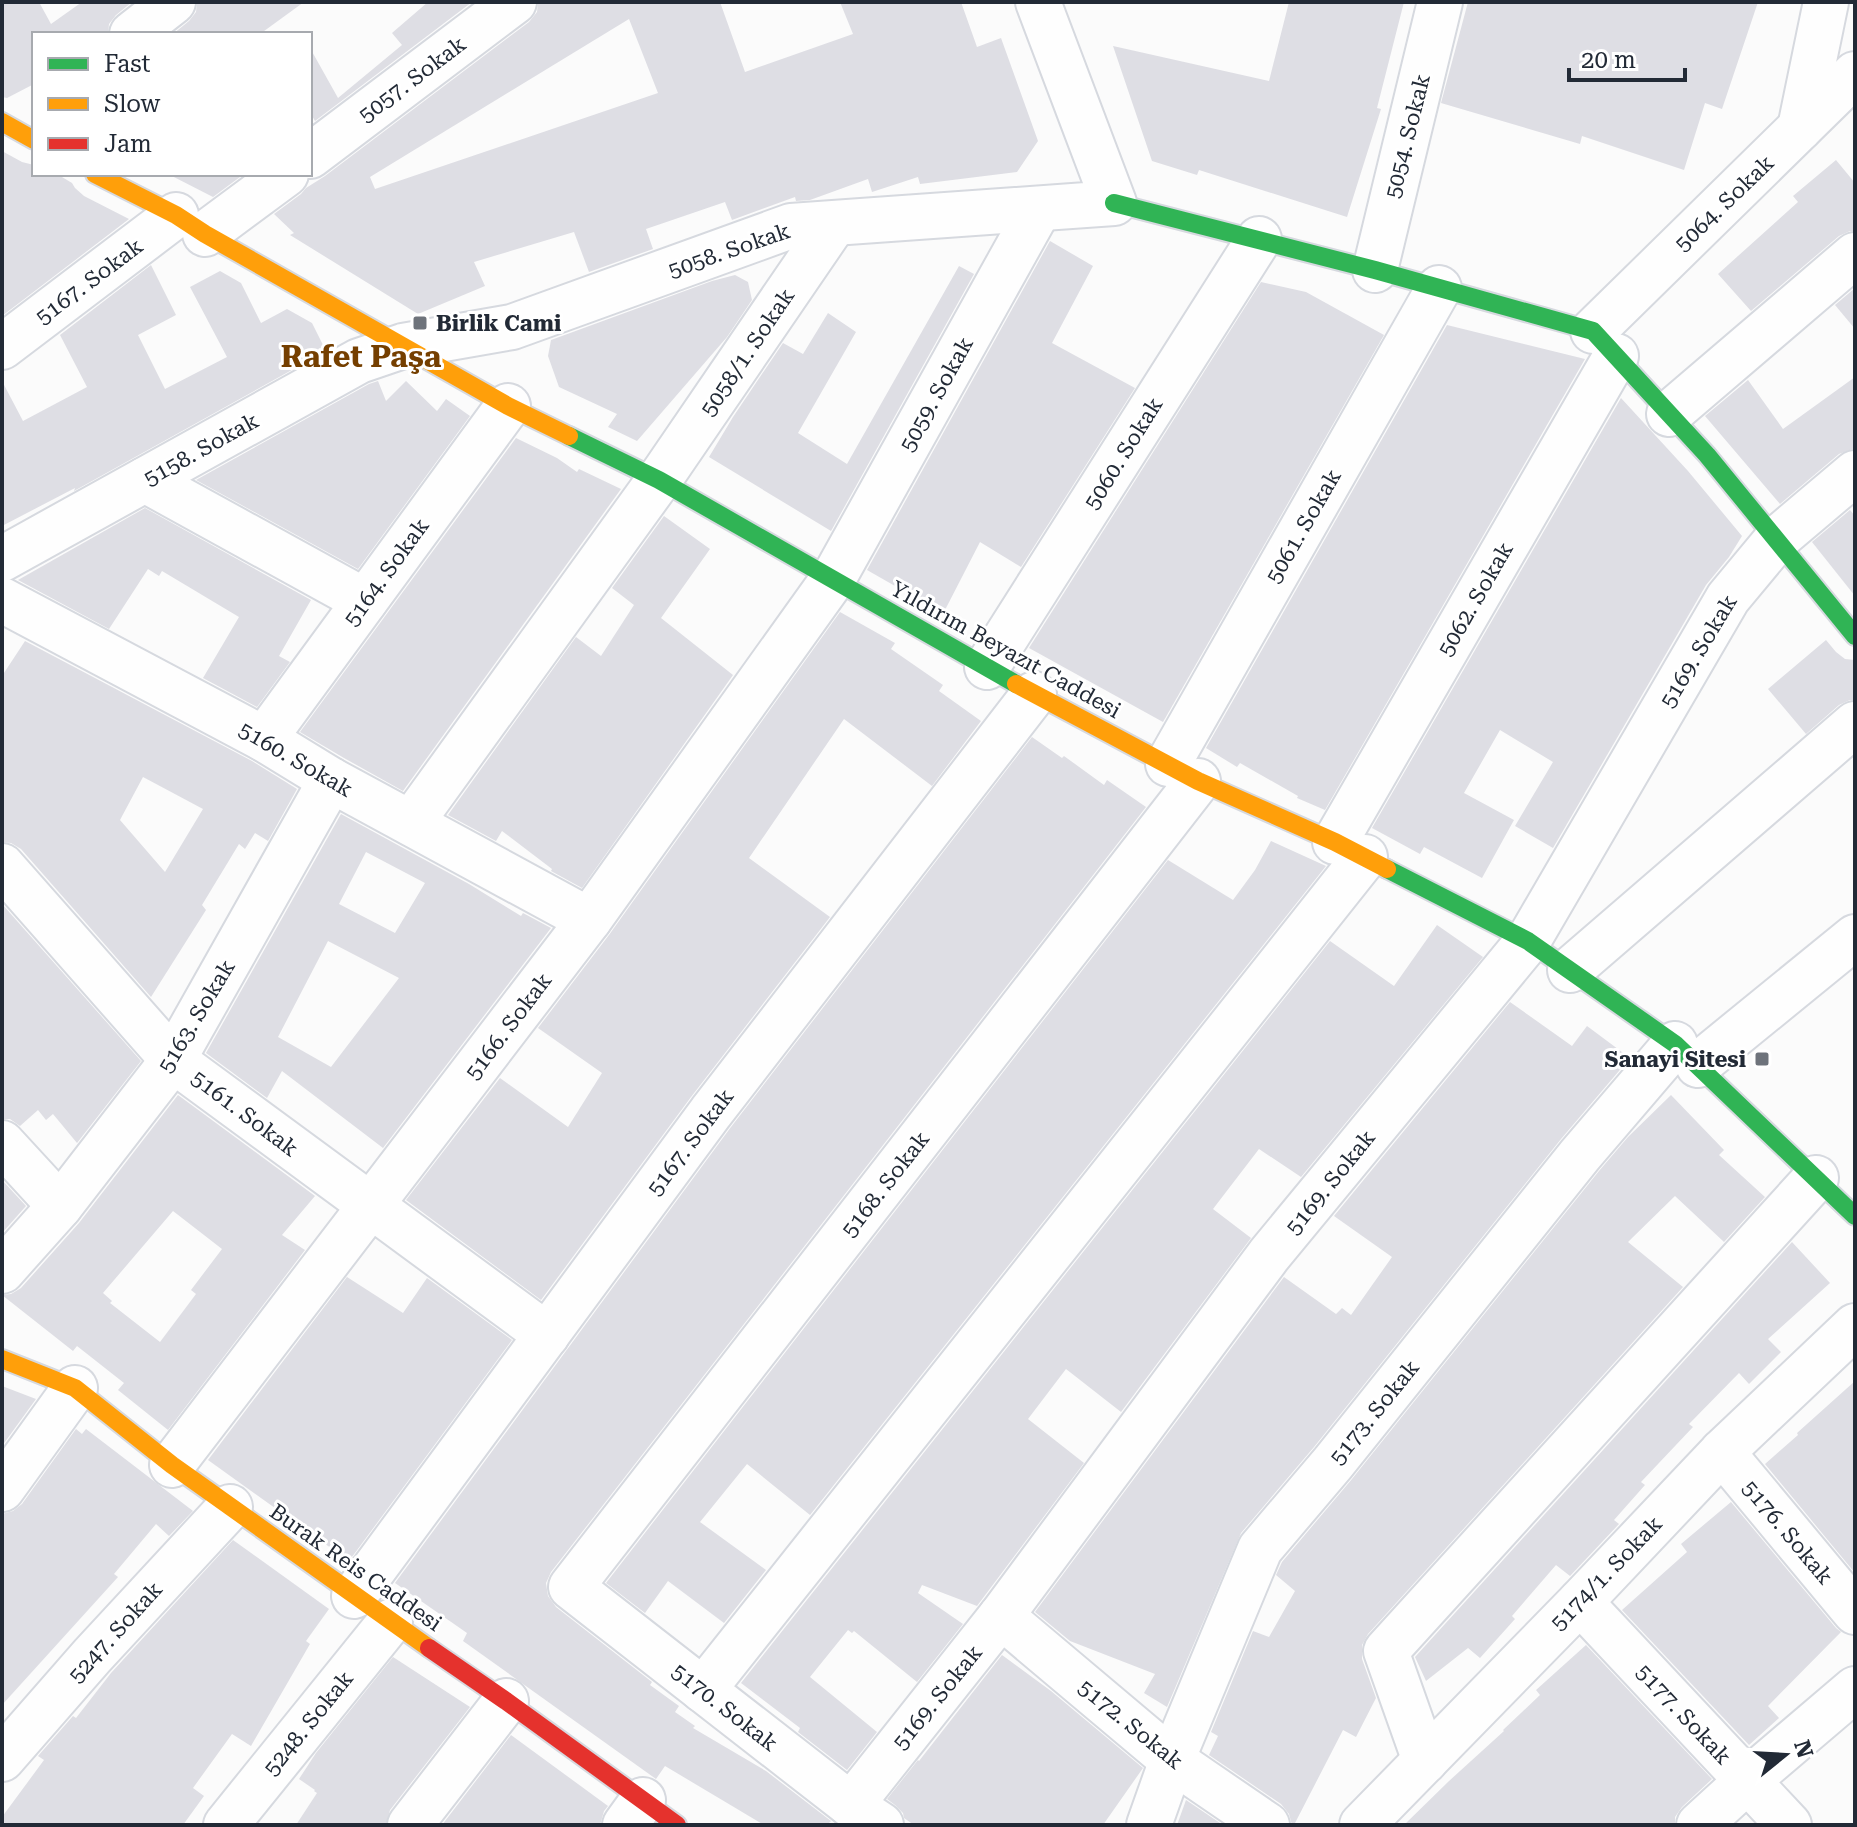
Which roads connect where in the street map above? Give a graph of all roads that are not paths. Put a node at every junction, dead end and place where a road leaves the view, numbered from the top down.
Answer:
1 (173, 2) edge
2 (514, 2) edge
3 (1038, 2) edge
4 (1440, 2) edge
5 (1826, 2) edge
6 (135, 32) edge
7 (1855, 74) edge
8 (1800, 128) junction
9 (312, 154) edge
10 (99, 176) edge
11 (282, 176) edge
12 (1114, 203) junction
13 (1039, 209) junction
14 (834, 224) junction
15 (190, 225) junction
16 (1259, 239) junction
17 (1855, 255) edge
18 (1375, 270) junction
19 (1439, 288) junction
20 (1604, 344) junction
21 (403, 346) junction
22 (2, 347) edge
23 (508, 406) junction
24 (1669, 414) junction
25 (1855, 473) edge
26 (145, 480) junction
27 (659, 480) junction
28 (1777, 539) junction
29 (2, 559) edge
30 (833, 579) junction
31 (2, 600) edge
32 (365, 601) junction
33 (1855, 636) edge
34 (987, 667) junction
35 (1034, 694) junction
36 (1855, 724) edge
37 (264, 739) junction
38 (1183, 772) junction
39 (331, 780) junction
40 (411, 823) junction
41 (1350, 849) junction
42 (2, 866) edge
43 (589, 920) junction
44 (1855, 937) edge
45 (1528, 941) junction
46 (1570, 970) junction
47 (1687, 1054) junction
48 (173, 1060) junction
49 (2, 1143) edge
50 (1816, 1178) junction
51 (60, 1206) junction
52 (371, 1207) junction
53 (1855, 1216) edge
54 (2, 1271) edge
55 (1855, 1326) edge
56 (547, 1335) junction
57 (2, 1359) edge
58 (75, 1388) junction
59 (1722, 1452) junction
60 (172, 1465) junction
61 (2, 1489) edge
62 (230, 1507) junction
63 (571, 1587) joint
64 (354, 1596) junction
65 (1580, 1602) junction
66 (1855, 1612) edge
67 (1001, 1616) junction
68 (390, 1622) junction
69 (1855, 1689) edge
70 (703, 1690) junction
71 (506, 1701) junction
72 (2, 1759) edge
73 (1172, 1760) junction
74 (1425, 1761) junction
75 (1747, 1781) junction
76 (866, 1815) edge
77 (648, 1817) edge
78 (226, 1825) edge
79 (410, 1825) edge
80 (1149, 1825) edge
81 (1267, 1825) edge
82 (1362, 1825) edge
83 (1699, 1825) edge
84 (1789, 1825) edge

1 - 6 street
2 - 9 street, 5057. Sokak
3 - 12 street
4 - 18 street, 5054. Sokak
5 - 8 street
7 - 8 street, 5064. Sokak
8 - 20 street, 5064. Sokak
10 - 15 main road, Yıldırım Beyazıt Caddesi
11 - 15 street
12 - 13 street, 5058. Sokak
12 - 16 main road
13 - 14 street, 5058. Sokak
13 - 30 street, 5059. Sokak
14 - 21 street, 5058. Sokak
14 - 27 street, 5058/1. Sokak
15 - 21 main road, Yıldırım Beyazıt Caddesi
15 - 22 street, 5167. Sokak
16 - 18 main road
16 - 34 street, 5060. Sokak
17 - 24 street
18 - 19 main road
19 - 20 main road
19 - 38 street, 5061. Sokak
20 - 24 main road
20 - 41 street, 5062. Sokak
21 - 23 main road, Yıldırım Beyazıt Caddesi
21 - 26 street, 5158. Sokak
23 - 27 main road, Yıldırım Beyazıt Caddesi
23 - 32 street, 5164. Sokak
24 - 28 main road
25 - 28 street, 5169. Sokak
26 - 29 street, 5158. Sokak
26 - 32 street
27 - 30 main road, Yıldırım Beyazıt Caddesi
27 - 40 street, 5058/1. Sokak
28 - 33 main road
28 - 45 street, 5169. Sokak
30 - 34 main road, Yıldırım Beyazıt Caddesi
30 - 43 street, 5166. Sokak
31 - 37 street, 5160. Sokak
32 - 37 street, 5164. Sokak
34 - 35 main road, Yıldırım Beyazıt Caddesi
35 - 38 main road, Yıldırım Beyazıt Caddesi
35 - 56 street, 5167. Sokak
36 - 46 street
37 - 39 street, 5160. Sokak
38 - 41 main road, Yıldırım Beyazıt Caddesi
38 - 63 street, 5168. Sokak
39 - 40 street, 5160. Sokak
39 - 48 street, 5163. Sokak
40 - 43 street, 5160. Sokak
41 - 45 main road, Yıldırım Beyazıt Caddesi
41 - 70 street, 5062. Sokak
42 - 48 street, 5161. Sokak
43 - 52 street, 5166. Sokak
44 - 47 street, 5173. Sokak
45 - 46 main road, Yıldırım Beyazıt Caddesi
45 - 67 street, 5169. Sokak
46 - 47 main road, Yıldırım Beyazıt Caddesi
47 - 50 main road, Yıldırım Beyazıt Caddesi
47 - 73 street, 5173. Sokak
48 - 51 street, 5163. Sokak
48 - 52 street, 5161. Sokak
49 - 51 street
50 - 53 main road, Yıldırım Beyazıt Caddesi
50 - 74 street
51 - 54 street, 5163. Sokak
52 - 56 street, 5161. Sokak
52 - 60 street, 5166. Sokak
55 - 59 street, 5174/1. Sokak
56 - 64 street, 5167. Sokak
57 - 58 main road, Burak Reis Caddesi
58 - 60 main road, Burak Reis Caddesi
58 - 61 street
59 - 65 street, 5174/1. Sokak
59 - 66 street, 5176. Sokak
60 - 62 main road, Burak Reis Caddesi
62 - 64 main road, Burak Reis Caddesi
62 - 72 street, 5247. Sokak
63 - 70 street, 5170. Sokak
64 - 68 main road, Burak Reis Caddesi
65 - 74 street, 5174/1. Sokak
65 - 75 street, 5177. Sokak
67 - 73 street, 5172. Sokak
67 - 76 street, 5169. Sokak
68 - 71 main road, Burak Reis Caddesi
68 - 78 street, 5248. Sokak
69 - 75 street
70 - 76 street, 5170. Sokak
71 - 77 main road, Burak Reis Caddesi
71 - 79 street
73 - 80 street, 5173. Sokak
73 - 81 street, 5172. Sokak
74 - 82 street, 5174/1. Sokak
75 - 83 street
75 - 84 street, 5177. Sokak

